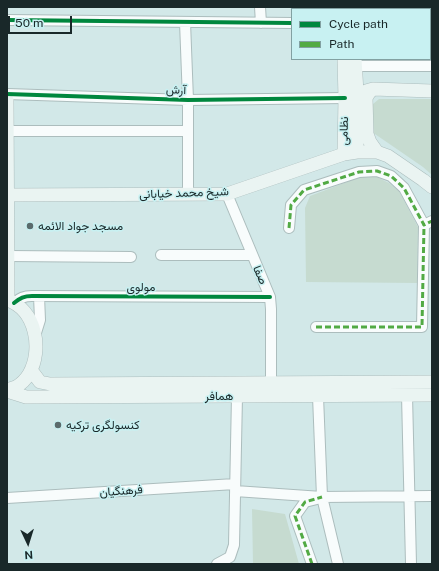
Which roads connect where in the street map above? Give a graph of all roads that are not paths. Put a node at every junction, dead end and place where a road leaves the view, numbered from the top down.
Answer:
1 (260, 7) edge
2 (7, 20) edge
3 (185, 22) junction
4 (260, 22) junction
5 (291, 23) edge
6 (352, 61) edge
7 (432, 66) edge
8 (373, 89) junction
9 (432, 90) edge
10 (7, 94) edge
11 (351, 96) junction
12 (7, 100) edge
13 (188, 100) junction
14 (7, 131) edge
15 (188, 131) junction
16 (357, 152) junction
17 (377, 152) junction
18 (344, 154) junction
19 (432, 187) edge
20 (227, 194) junction
21 (7, 195) edge
22 (188, 195) junction
23 (428, 223) edge
24 (289, 228) dead end
25 (252, 255) junction
26 (8, 256) edge
27 (161, 256) dead end
28 (131, 257) dead end
29 (39, 296) junction
30 (270, 297) junction
31 (9, 301) edge
32 (316, 327) dead end
33 (35, 336) junction
34 (30, 370) junction
35 (432, 382) edge
36 (271, 383) junction
37 (407, 389) junction
38 (7, 390) edge
39 (109, 390) junction
40 (432, 395) edge
41 (237, 396) junction
42 (318, 396) junction
43 (235, 487) junction
44 (410, 496) junction
45 (432, 496) edge
46 (322, 497) junction
47 (7, 498) edge
48 (217, 564) edge
49 (312, 564) edge
50 (338, 564) edge
51 (411, 564) edge

1 - 4 street
2 - 3 street
3 - 4 street
3 - 13 street
4 - 5 street
6 - 7 street
6 - 11 main road, نظامی
8 - 9 main road
8 - 11 main road
8 - 17 main road
10 - 13 street, آرش
11 - 13 street, آرش
11 - 16 main road, نظامی
11 - 18 main road, نظامی
12 - 14 main road
13 - 15 street
14 - 15 street
14 - 21 main road
15 - 22 street
16 - 17 main road, شیخ محمد خیابانی
16 - 18 main road, شیخ محمد خیابانی
17 - 19 main road
18 - 20 main road, شیخ محمد خیابانی
20 - 22 main road, شیخ محمد خیابانی
20 - 25 street, صفا
21 - 22 main road, شیخ محمد خیابانی
21 - 26 main road
23 - 24 street
23 - 32 street
25 - 27 street
25 - 30 street, صفا
26 - 28 street
26 - 31 main road
29 - 30 street, مولوی
29 - 31 street, مولوی
29 - 33 street
30 - 36 street, صفا
31 - 33 main road
33 - 34 main road
34 - 38 main road
34 - 39 main road, همافر
35 - 37 main road, همافر
36 - 37 main road, همافر
36 - 39 main road, همافر
37 - 40 main road, همافر
37 - 42 main road, همافر
37 - 44 street
38 - 39 main road, همافر
39 - 41 main road, همافر
41 - 42 main road, همافر
41 - 43 street
42 - 46 street
43 - 46 street, فرهنگیان
43 - 47 street, فرهنگیان
43 - 48 street
44 - 45 street, فرهنگیان
44 - 46 street, فرهنگیان
44 - 51 street
46 - 49 street
46 - 50 street

